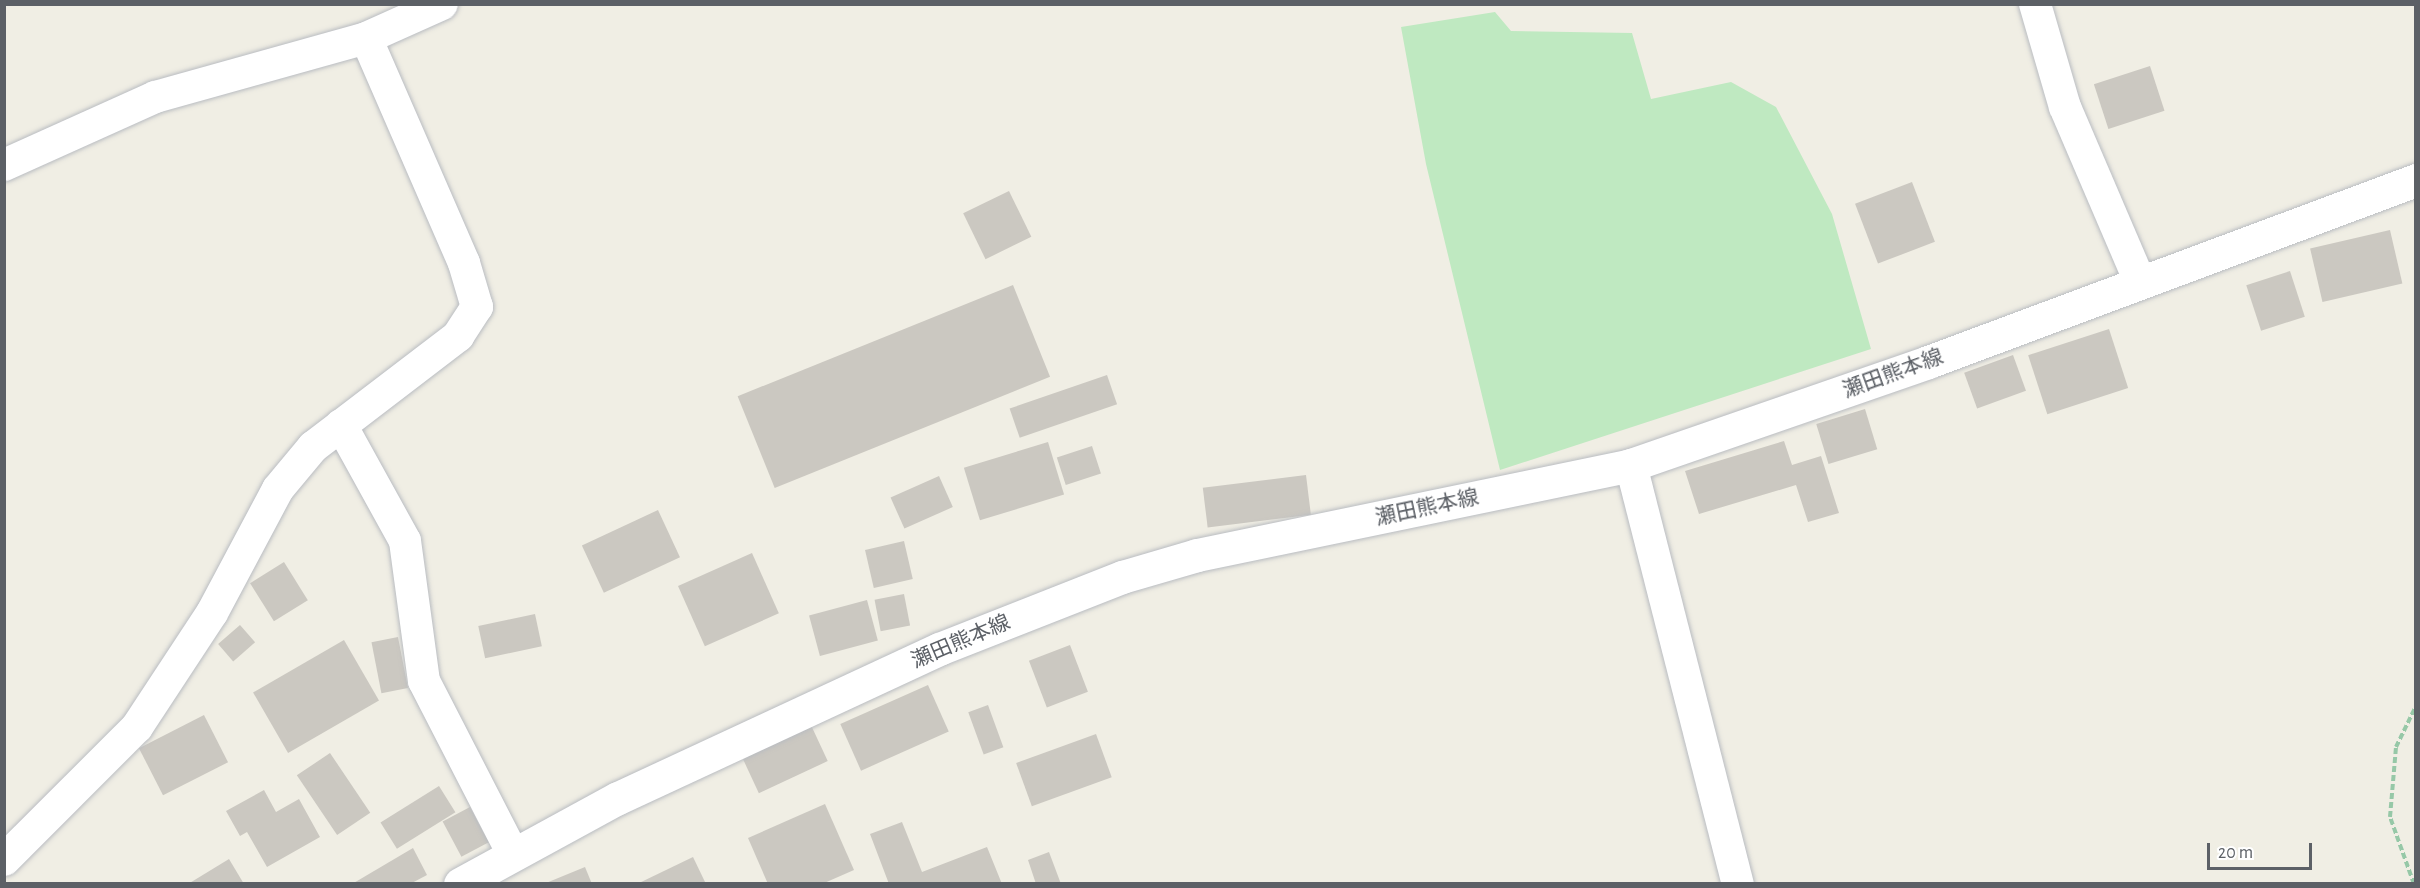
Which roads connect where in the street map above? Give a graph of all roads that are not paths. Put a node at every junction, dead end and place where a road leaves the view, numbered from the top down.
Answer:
1 (442, 4) edge
2 (2035, 4) edge
3 (366, 38) junction
4 (4, 165) edge
5 (2415, 180) edge
6 (2139, 280) junction
7 (341, 425) junction
8 (1631, 465) junction
9 (512, 852) junction
10 (4, 860) edge
11 (460, 884) edge
12 (1738, 884) edge

1 - 3 street
2 - 6 street
3 - 4 street
3 - 7 street
5 - 6 main road, 瀬田熊本線
6 - 8 main road, 瀬田熊本線
7 - 9 street
7 - 10 street
8 - 9 main road, 瀬田熊本線
8 - 12 street
9 - 11 main road, 瀬田熊本線

